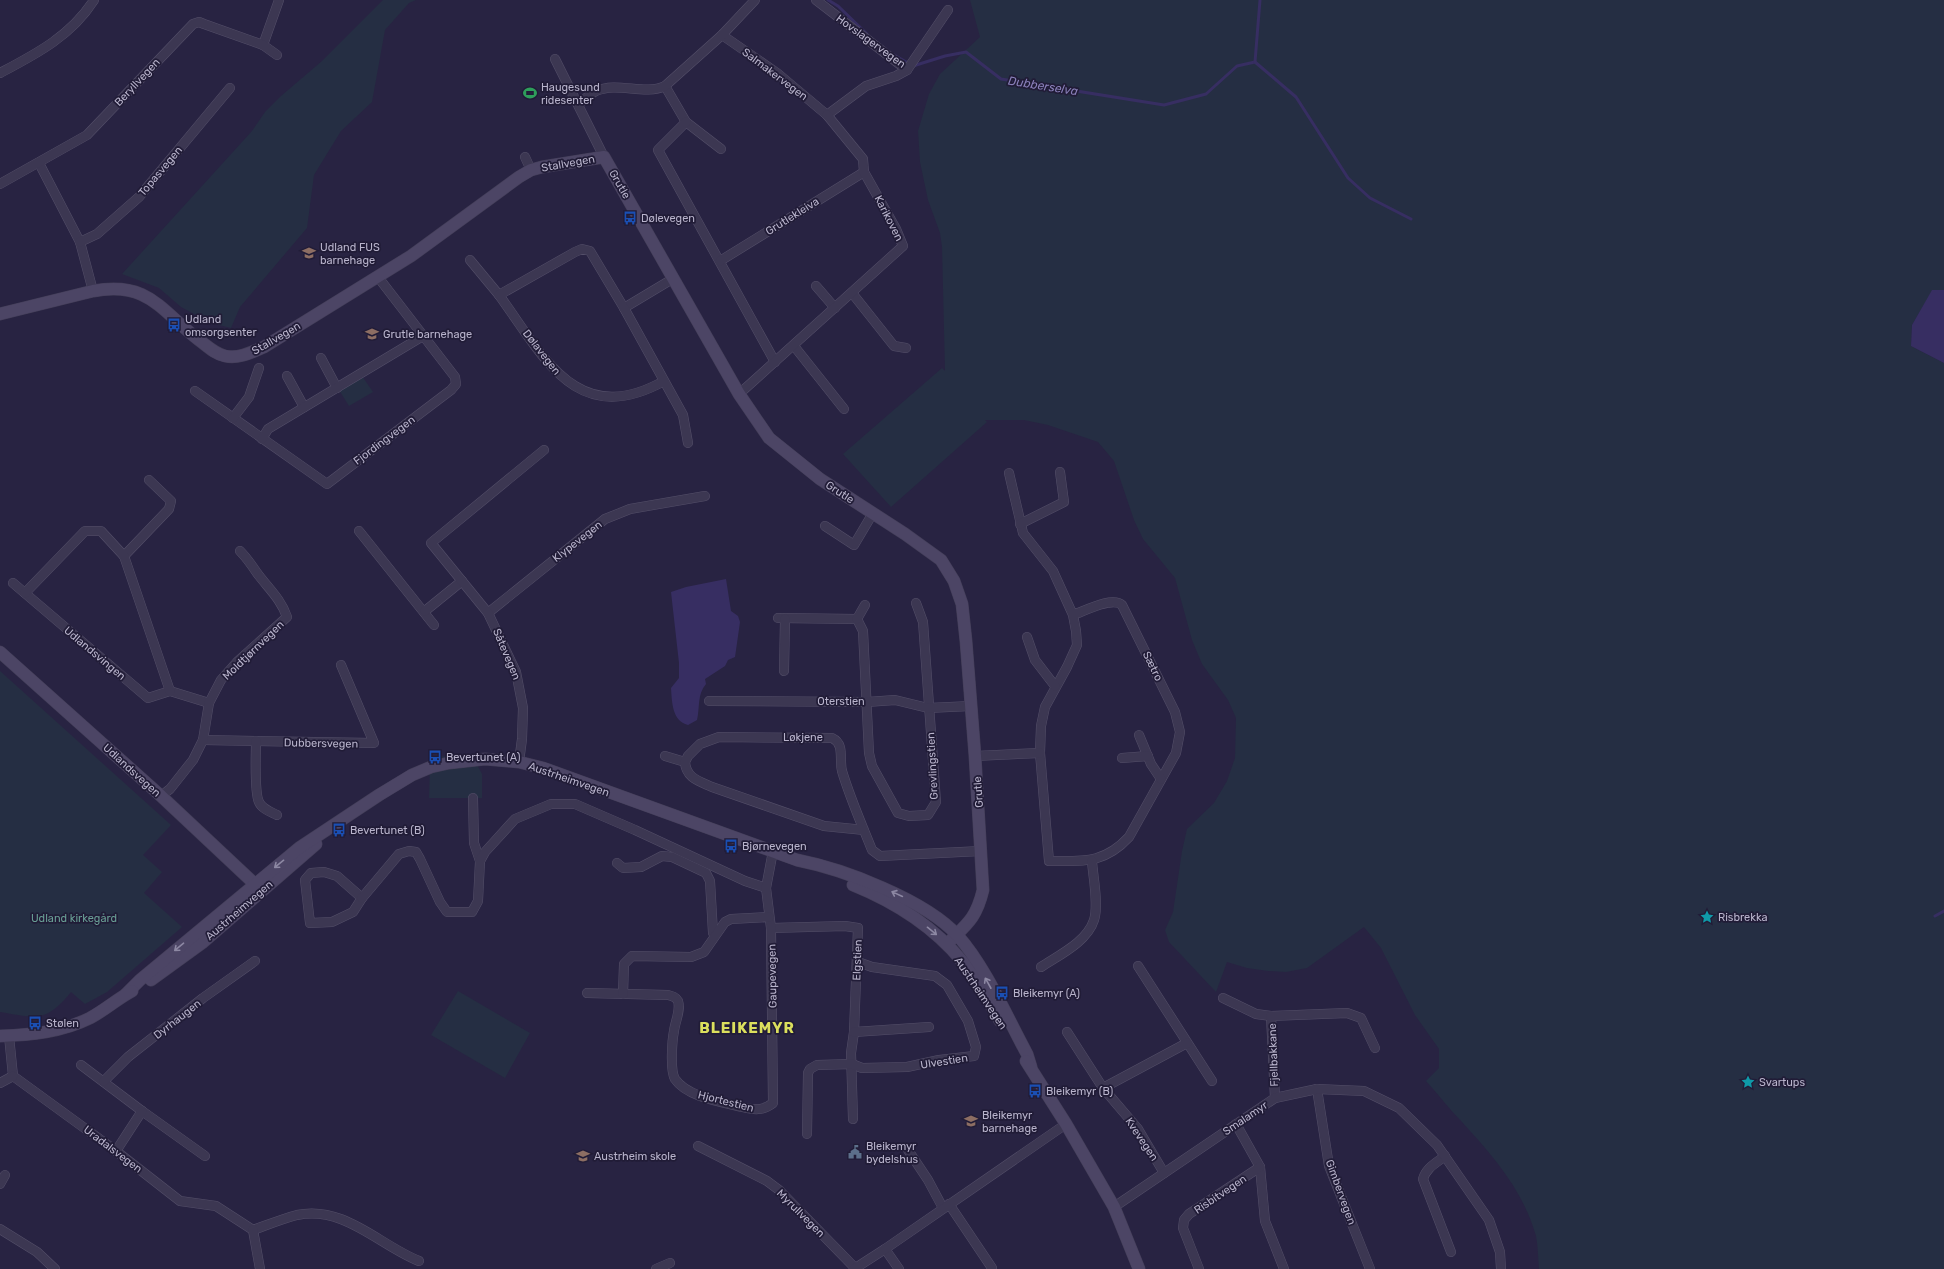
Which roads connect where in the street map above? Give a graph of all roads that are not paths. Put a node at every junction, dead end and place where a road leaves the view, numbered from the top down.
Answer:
1 (94, 0) edge
2 (279, 0) edge
3 (755, 0) edge
4 (816, 0) edge
5 (948, 10) dead end
6 (722, 35) junction
7 (263, 45) junction
8 (277, 55) dead end
9 (555, 59) dead end
10 (906, 70) junction
11 (0, 73) edge
12 (665, 86) junction
13 (230, 88) dead end
14 (578, 104) junction
15 (828, 115) junction
16 (686, 122) junction
17 (721, 149) dead end
18 (604, 156) junction
19 (525, 157) dead end
20 (39, 164) junction
21 (531, 170) junction
22 (864, 172) junction
23 (0, 184) edge
24 (80, 242) junction
25 (470, 260) dead end
26 (720, 261) junction
27 (378, 277) junction
28 (674, 278) junction
29 (816, 286) dead end
30 (93, 291) junction
31 (852, 293) junction
32 (499, 295) junction
33 (624, 308) junction
34 (835, 308) junction
35 (0, 314) edge
36 (423, 336) junction
37 (794, 346) junction
38 (906, 348) dead end
39 (321, 358) dead end
40 (775, 362) junction
41 (259, 368) dead end
42 (287, 376) dead end
43 (664, 381) junction
44 (336, 388) junction
45 (195, 391) dead end
46 (739, 394) junction
47 (304, 408) junction
48 (844, 409) dead end
49 (233, 418) junction
50 (262, 439) junction
51 (688, 443) dead end
52 (544, 450) dead end
53 (1060, 472) dead end
54 (1009, 473) dead end
55 (149, 480) dead end
56 (705, 496) dead end
57 (873, 514) junction
58 (1020, 524) junction
59 (825, 526) dead end
60 (359, 531) dead end
61 (240, 551) dead end
62 (124, 556) junction
63 (462, 581) junction
64 (13, 583) dead end
65 (25, 594) junction
66 (916, 603) dead end
67 (865, 605) dead end
68 (425, 611) junction
69 (488, 613) junction
70 (1073, 615) junction
71 (857, 619) junction
72 (434, 625) dead end
73 (1027, 637) dead end
74 (0, 652) edge
75 (341, 665) dead end
76 (784, 671) dead end
77 (1055, 686) junction
78 (170, 691) junction
79 (709, 701) dead end
80 (867, 702) junction
81 (209, 703) junction
82 (972, 706) junction
83 (928, 708) junction
84 (1138, 736) dead end
85 (203, 740) junction
86 (256, 742) junction
87 (1040, 753) junction
88 (665, 756) dead end
89 (975, 756) junction
90 (1148, 756) junction
91 (1122, 758) dead end
92 (519, 762) junction
93 (685, 762) junction
94 (1161, 779) junction
95 (161, 796) junction
96 (473, 798) dead end
97 (277, 815) dead end
98 (864, 830) junction
99 (773, 851) junction
100 (981, 851) junction
101 (797, 860) junction
102 (1092, 860) junction
103 (480, 861) junction
104 (617, 863) dead end
105 (258, 887) junction
106 (766, 888) junction
107 (362, 898) junction
108 (769, 917) junction
109 (771, 928) junction
110 (957, 934) junction
111 (715, 935) junction
112 (947, 944) junction
113 (255, 961) dead end
114 (858, 962) junction
115 (1138, 966) dead end
116 (1041, 967) dead end
117 (587, 993) dead end
118 (623, 994) junction
119 (1223, 998) dead end
120 (1271, 1016) junction
121 (929, 1026) dead end
122 (854, 1032) junction
123 (1068, 1032) dead end
124 (5, 1036) edge
125 (1186, 1043) junction
126 (1375, 1048) dead end
127 (852, 1064) junction
128 (81, 1065) dead end
129 (1031, 1067) junction
130 (13, 1076) junction
131 (104, 1081) junction
132 (1212, 1081) dead end
133 (0, 1083) edge
134 (1103, 1088) junction
135 (1317, 1089) junction
136 (1275, 1098) junction
137 (773, 1103) joint
138 (142, 1112) junction
139 (853, 1119) dead end
140 (1066, 1124) junction
141 (1236, 1124) junction
142 (807, 1134) dead end
143 (698, 1146) dead end
144 (908, 1150) dead end
145 (116, 1151) junction
146 (205, 1156) dead end
147 (1445, 1156) junction
148 (1260, 1167) junction
149 (1164, 1173) junction
150 (5, 1175) dead end
151 (0, 1184) edge
152 (946, 1206) junction
153 (1114, 1207) junction
154 (0, 1229) edge
155 (253, 1230) junction
156 (885, 1249) junction
157 (1452, 1252) dead end
158 (419, 1261) dead end
159 (670, 1263) dead end
160 (1500, 1265) edge
161 (855, 1268) edge
162 (992, 1268) dead end
163 (55, 1269) edge
164 (260, 1269) edge
165 (656, 1269) edge
166 (899, 1269) edge
167 (1139, 1269) edge
168 (1199, 1269) edge
169 (1284, 1269) edge
170 (1370, 1269) edge

1 - 11 street
2 - 7 street
3 - 6 street
4 - 10 street, Hovslagervegen
5 - 10 street, Hovslagervegen
6 - 12 street
6 - 15 street, Salmakervegen
7 - 8 street, Beryllvegen
7 - 20 street, Beryllvegen
9 - 14 street, Grutle
10 - 15 street
12 - 14 street
12 - 16 street
13 - 24 street, Topasvegen
14 - 18 street, Grutle
15 - 22 street, Salmakervegen
16 - 17 street
16 - 26 street
18 - 21 street, Stallvegen
18 - 28 street, Grutle
19 - 21 street, Stallvegen
20 - 23 street, Beryllvegen
20 - 24 street
21 - 27 street, Stallvegen
22 - 26 street, Grutlekleiva
22 - 31 street, Karikoven
24 - 30 street
25 - 32 street, Dølavegen
26 - 40 street
27 - 30 street, Stallvegen
27 - 36 street, Fjordingvegen
28 - 33 street
28 - 46 street, Grutle
29 - 34 street
30 - 35 street, Stallvegen
31 - 34 street, Karikoven
31 - 38 street
32 - 33 street
32 - 43 street, Dølavegen
33 - 43 street
34 - 37 street, Karikoven
36 - 44 street
36 - 50 street, Fjordingvegen
37 - 40 street, Karikoven
37 - 48 street
39 - 44 street
40 - 46 street, Karikoven
41 - 49 street
42 - 47 street
43 - 51 street
44 - 47 street
45 - 49 street, Fjordingvegen
46 - 57 street, Grutle
47 - 50 street
49 - 50 street, Fjordingvegen
52 - 63 street, Såtevegen
53 - 58 street
54 - 58 street, Sætro
55 - 62 street
56 - 69 street, Klypevegen
57 - 59 street
57 - 82 street, Grutle
58 - 70 street, Sætro
60 - 68 street
61 - 81 street, Moldtjørnvegen
62 - 65 street
62 - 78 street
63 - 68 street
63 - 69 street, Såtevegen
64 - 65 street, Udlandsvingen
65 - 78 street, Udlandsvingen
66 - 83 street, Grevlingstien
67 - 71 street
68 - 72 street
69 - 92 street, Såtevegen
70 - 77 street, Sætro
70 - 94 street, Sætro
71 - 76 street
71 - 80 street, Grevlingstien
73 - 77 street
74 - 95 street, Udlandsvegen
75 - 86 street, Dubbersvegen
77 - 87 street, Sætro
78 - 81 street
79 - 80 street, Oterstien
80 - 83 street, Oterstien
80 - 83 street, Grevlingstien
81 - 85 street, Moldtjørnvegen
82 - 83 street, Oterstien
82 - 89 street, Grutle
84 - 90 street
85 - 86 street, Dubbersvegen
85 - 95 street, Moldtjørnvegen
86 - 97 street
87 - 89 street
87 - 102 street, Sætro
88 - 93 street
89 - 100 street, Grutle
90 - 91 street
90 - 94 street
92 - 99 street, Austrheimvegen
92 - 105 street, Austrheimvegen
93 - 98 street
93 - 98 street, Løkjene
94 - 102 street, Sætro
95 - 105 street, Udlandsvegen
96 - 103 street
98 - 100 street, Løkjene
99 - 101 street, Austrheimvegen
99 - 106 street, Gaupevegen
100 - 110 street, Grutle
110 -> 101 street, Austrheimvegen
101 -> 112 street, Austrheimvegen
102 - 116 street
103 - 106 street
103 - 107 street
104 - 111 street
105 - 124 street, Austrheimvegen
106 - 108 street, Gaupevegen
107 - 107 street
108 - 109 street, Gaupevegen
108 - 111 street
109 - 114 street, Elgstien
109 - 137 street, Gaupevegen
110 - 112 street, Grutle
129 -> 110 street, Austrheimvegen
111 - 118 street
112 - 129 street, Austrheimvegen
113 - 131 street, Dyrhaugen
114 - 122 street, Elgstien
114 - 127 street, Ulvestien
115 - 125 street
117 - 118 street, Hjortestien
118 - 137 street, Hjortestien
119 - 120 street
120 - 126 street, Fjellbakkane
120 - 136 street, Fjellbakkane
121 - 122 street
122 - 127 street, Elgstien
123 - 134 street, Kvevegen
124 - 130 street
125 - 132 street
125 - 134 street
127 - 139 street, Elgstien
127 - 142 street, Ulvestien
128 - 131 street
129 - 140 street, Austrheimvegen
130 - 133 street
130 - 145 street, Uradalsvegen
131 - 138 street
134 - 149 street, Kvevegen
135 - 136 street, Smalamyr
135 - 147 street, Smalamyr
135 - 170 street, Gimbervegen
136 - 141 street, Smalamyr
138 - 145 street
138 - 146 street
140 - 152 street, Myrullvegen
140 - 153 street, Austrheimvegen
141 - 148 street, Risbitvegen
141 - 149 street, Smalamyr
143 - 161 street, Myrullvegen
144 - 152 street
145 - 155 street, Uradalsvegen
147 - 157 street
147 - 160 street, Smalamyr
148 - 168 street, Risbitvegen
148 - 169 street, Risbitvegen
149 - 153 street, Smalamyr
150 - 151 street
152 - 156 street, Myrullvegen
152 - 162 street
153 - 167 street, Austrheimvegen
154 - 163 street
155 - 158 street
155 - 164 street
156 - 161 street, Myrullvegen
156 - 166 street
159 - 165 street

